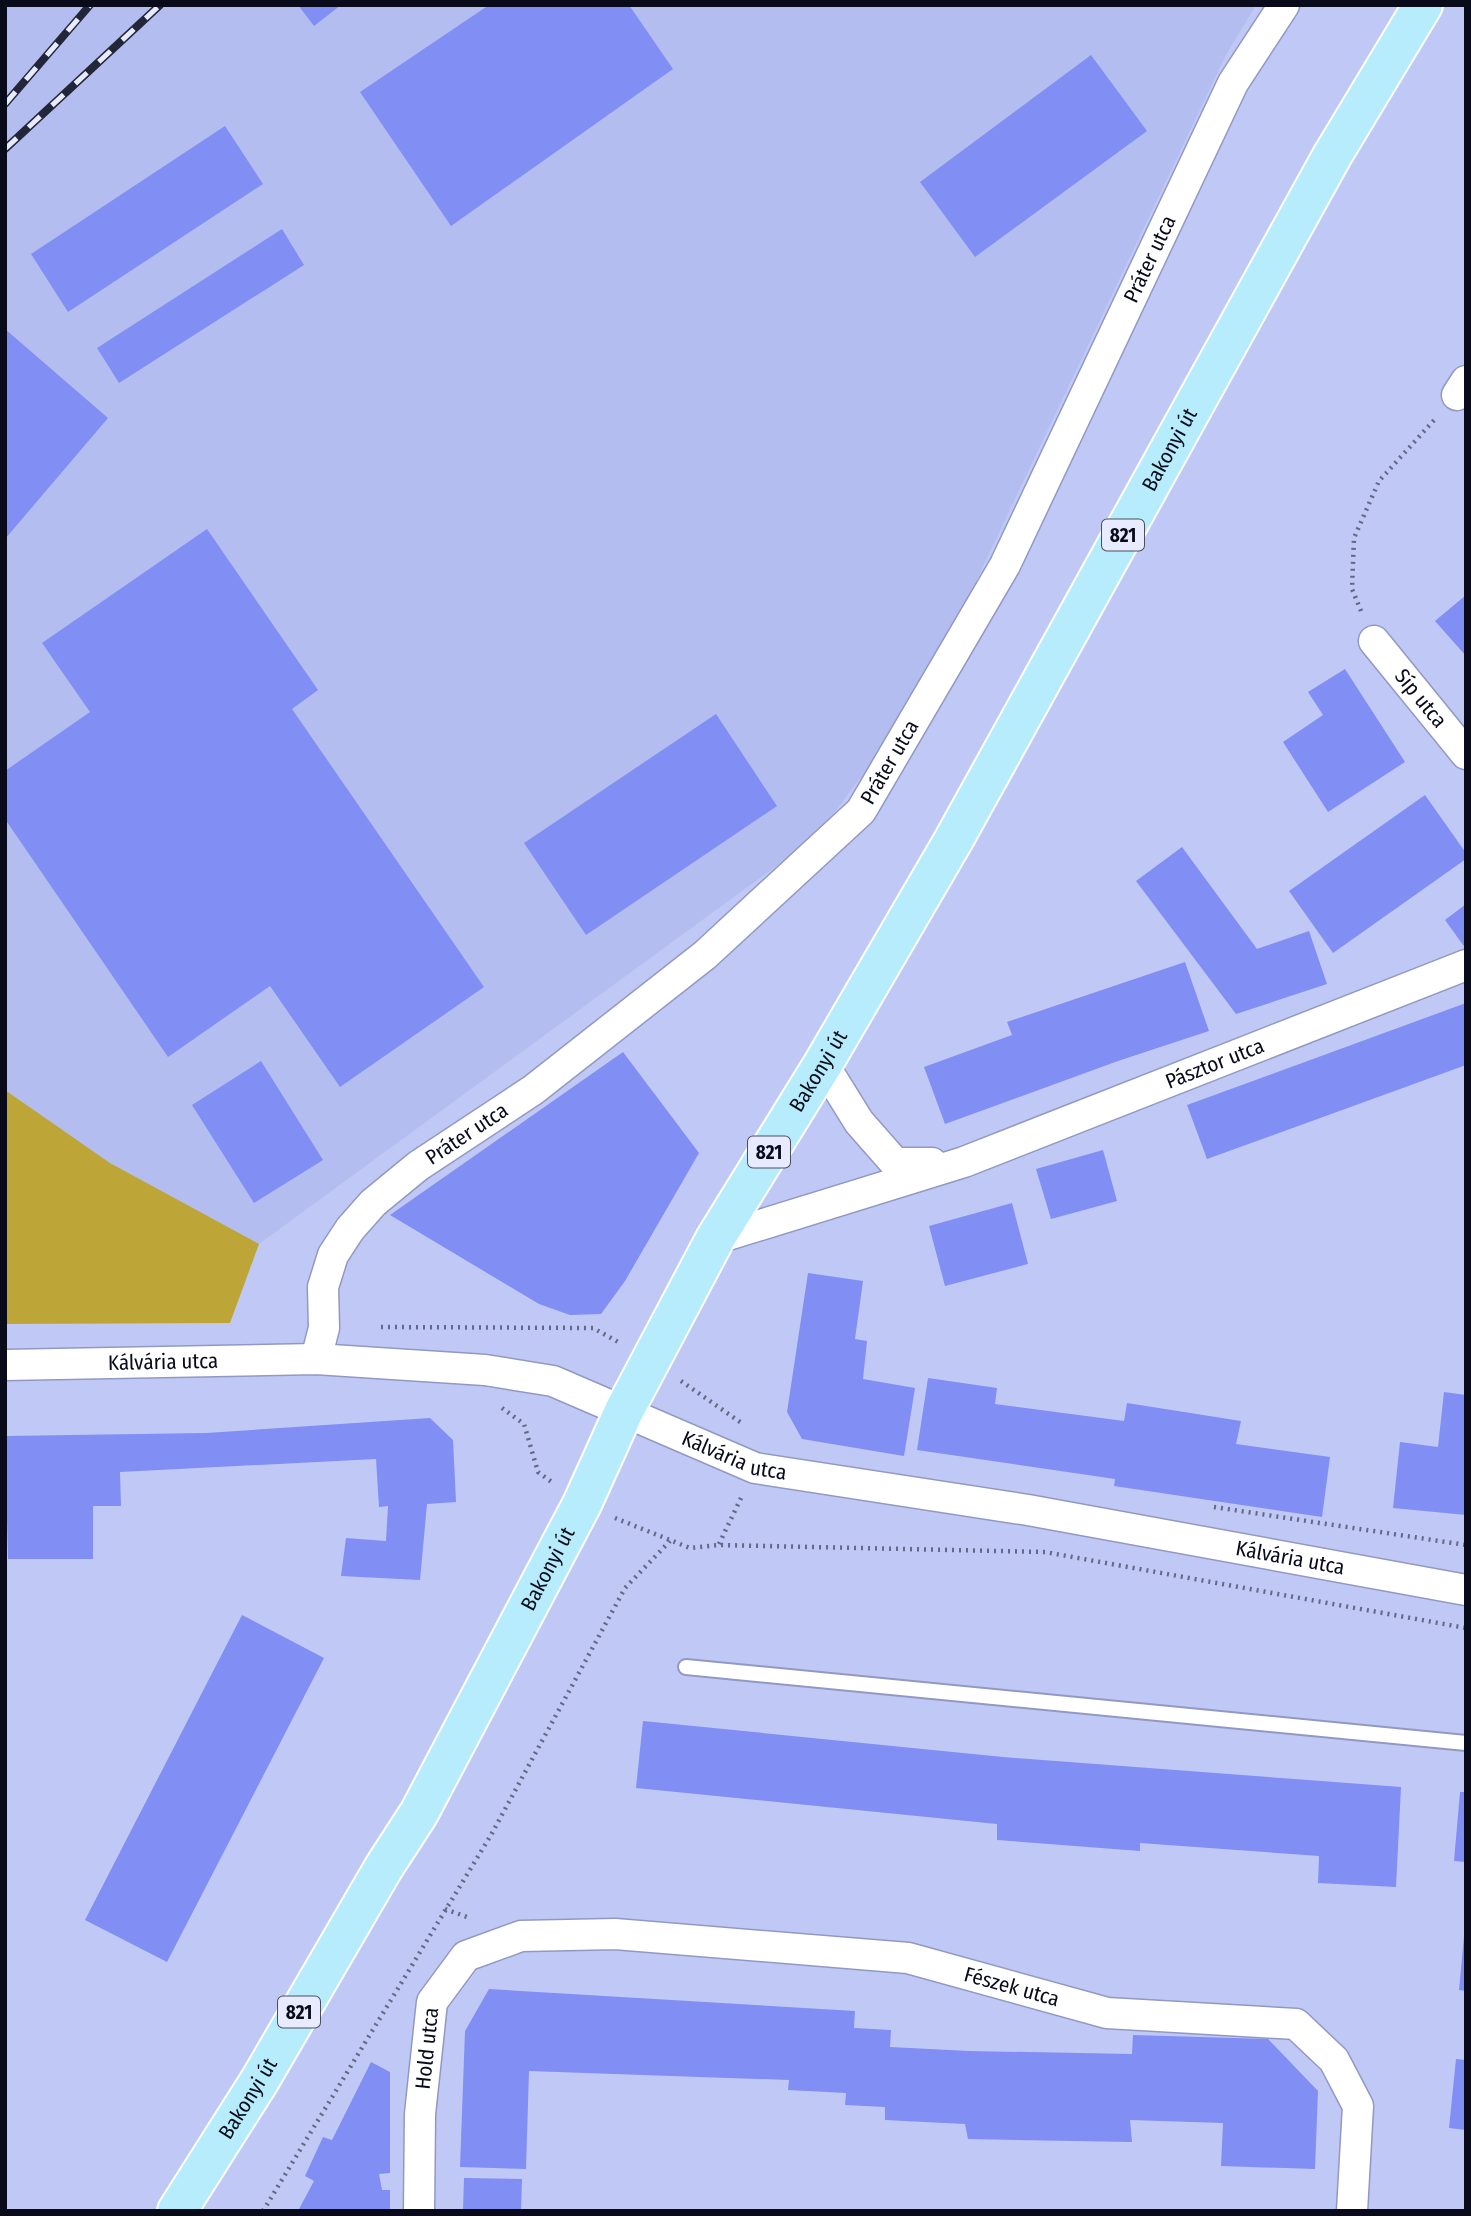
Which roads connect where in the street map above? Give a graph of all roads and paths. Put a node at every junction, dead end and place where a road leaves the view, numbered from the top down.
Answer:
1 (1284, 5) edge
2 (1423, 5) edge
3 (1461, 388) edge
4 (1374, 641) joint
5 (1466, 754) edge
6 (1466, 965) edge
7 (823, 1064) junction
8 (964, 1162) junction
9 (715, 1239) junction
10 (377, 1327) dead end
11 (316, 1359) junction
12 (651, 1359) junction
13 (5, 1365) edge
14 (498, 1405) dead end
15 (624, 1411) junction
16 (582, 1504) junction
17 (670, 1541) junction
18 (1466, 1590) edge
19 (1466, 1628) edge
20 (686, 1667) dead end
21 (1466, 1744) edge
22 (521, 1936) joint
23 (177, 2211) edge
24 (263, 2211) edge
25 (419, 2211) edge
26 (1352, 2211) edge

1 - 11 street, Práter utca
2 - 7 main road, Bakonyi út / 821
3 - 4 path
4 - 5 street, Síp utca
6 - 8 street, Pásztor utca
7 - 8 street, Pásztor utca
7 - 9 main road, Bakonyi út / 821
8 - 9 street, Pásztor utca
9 - 12 main road, Bakonyi út / 821
10 - 12 path
11 - 13 street, Kálvária utca
11 - 15 street, Kálvária utca
12 - 15 main road, Bakonyi út / 821
14 - 16 path
15 - 16 main road, Bakonyi út / 821
15 - 18 street, Kálvária utca
16 - 17 path
16 - 23 main road, Bakonyi út / 821
17 - 19 path
17 - 24 path
20 - 21 lane
22 - 25 street, Hold utca
22 - 26 street, Fészek utca

